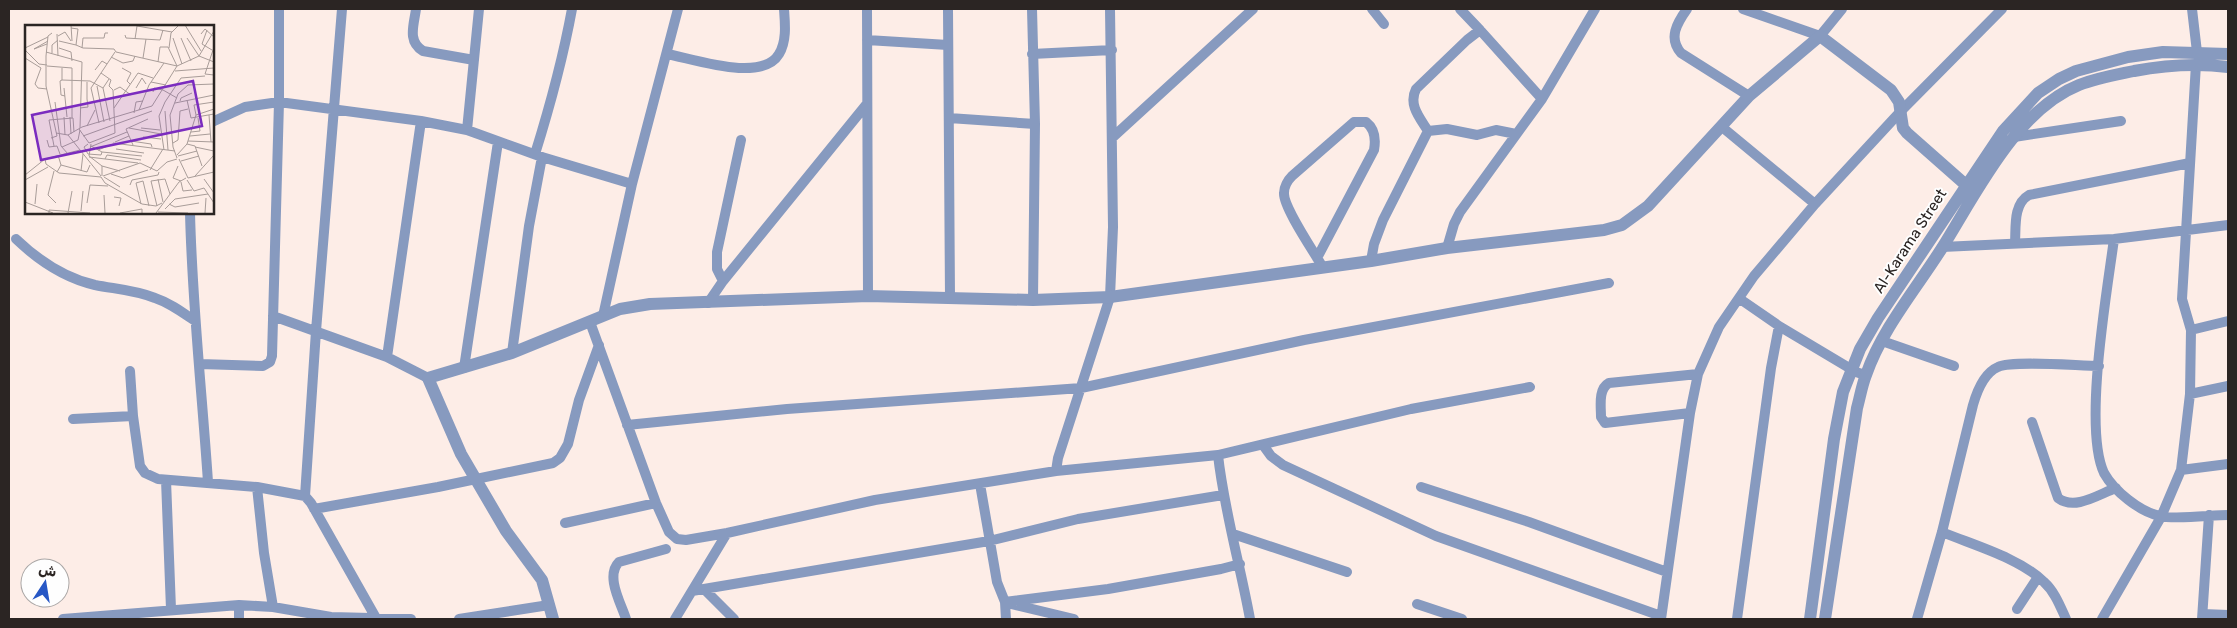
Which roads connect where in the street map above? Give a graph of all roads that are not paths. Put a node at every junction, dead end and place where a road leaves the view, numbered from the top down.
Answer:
1 (279, 9) edge
2 (342, 9) edge
3 (416, 9) edge
4 (479, 9) edge
5 (572, 9) edge
6 (678, 9) edge
7 (784, 9) edge
8 (866, 9) edge
9 (948, 9) edge
10 (1032, 9) edge
11 (1110, 9) edge
12 (1253, 9) edge
13 (1372, 9) edge
14 (1460, 9) edge
15 (1595, 9) edge
16 (1687, 9) edge
17 (1743, 9) edge
18 (1842, 9) edge
19 (2002, 9) edge
20 (2192, 9) edge
21 (1384, 24) dead end
22 (1480, 30) junction
23 (1820, 36) junction
24 (867, 40) junction
25 (948, 45) junction
26 (1112, 50) junction
27 (667, 54) junction
28 (1032, 54) junction
29 (2228, 54) edge
30 (2197, 58) junction
31 (474, 60) junction
32 (2228, 67) edge
33 (1749, 96) junction
34 (1542, 99) junction
35 (279, 102) junction
36 (866, 105) junction
37 (334, 110) junction
38 (1901, 111) junction
39 (949, 118) junction
40 (214, 121) edge
41 (422, 121) junction
42 (2122, 121) dead end
43 (1035, 124) junction
44 (1722, 127) junction
45 (467, 130) junction
46 (1428, 131) junction
47 (1516, 134) junction
48 (1113, 137) junction
49 (2014, 137) junction
50 (741, 140) dead end
51 (498, 142) junction
52 (539, 155) junction
53 (2190, 163) junction
54 (632, 184) junction
55 (1971, 189) junction
56 (1815, 204) junction
57 (190, 214) edge
58 (2228, 225) edge
59 (2187, 229) junction
60 (16, 239) dead end
61 (2114, 239) junction
62 (2015, 243) junction
63 (1942, 247) junction
64 (1447, 248) junction
65 (1371, 261) junction
66 (1319, 262) junction
67 (723, 281) junction
68 (1609, 283) dead end
69 (868, 296) junction
70 (1110, 297) junction
71 (950, 298) junction
72 (1740, 299) junction
73 (1033, 300) junction
74 (708, 303) junction
75 (272, 316) junction
76 (603, 316) junction
77 (195, 321) junction
78 (2228, 321) edge
79 (590, 322) junction
80 (1779, 326) junction
81 (2190, 330) junction
82 (316, 331) junction
83 (1882, 341) junction
84 (599, 345) junction
85 (512, 353) junction
86 (387, 357) junction
87 (200, 364) junction
88 (1954, 366) dead end
89 (2099, 366) junction
90 (464, 368) junction
91 (1852, 369) junction
92 (130, 371) dead end
93 (1698, 374) junction
94 (1866, 375) junction
95 (428, 378) junction
96 (2228, 386) edge
97 (1530, 387) dead end
98 (1082, 388) junction
99 (2190, 394) junction
100 (1690, 413) junction
101 (133, 416) junction
102 (73, 419) dead end
103 (2032, 422) dead end
104 (627, 425) junction
105 (1263, 445) junction
106 (1218, 455) junction
107 (2228, 464) edge
108 (2181, 470) junction
109 (1056, 471) junction
110 (475, 478) junction
111 (166, 480) junction
112 (208, 482) junction
113 (980, 484) junction
114 (257, 487) junction
115 (1422, 487) dead end
116 (2116, 488) junction
117 (305, 496) junction
118 (1223, 496) junction
119 (656, 503) junction
120 (314, 509) junction
121 (2209, 515) junction
122 (2228, 515) edge
123 (2161, 517) junction
124 (565, 523) dead end
125 (1942, 532) junction
126 (727, 533) junction
127 (1233, 534) junction
128 (989, 541) junction
129 (666, 549) dead end
130 (1240, 564) junction
131 (1347, 572) dead end
132 (1667, 572) junction
133 (2038, 577) junction
134 (705, 590) junction
135 (692, 591) junction
136 (1005, 602) junction
137 (1417, 604) dead end
138 (239, 605) junction
139 (549, 605) junction
140 (273, 607) junction
141 (171, 609) junction
142 (2017, 609) dead end
143 (2228, 615) edge
144 (315, 617) edge
145 (1661, 617) edge
146 (2202, 617) edge
147 (376, 618) junction
148 (63, 619) edge
149 (239, 619) edge
150 (411, 619) edge
151 (459, 619) edge
152 (553, 619) edge
153 (626, 619) edge
154 (675, 619) edge
155 (734, 619) edge
156 (1002, 619) edge
157 (1005, 619) edge
158 (1074, 619) edge
159 (1250, 619) edge
160 (1462, 619) edge
161 (1736, 619) edge
162 (1810, 619) edge
163 (1826, 619) edge
164 (1917, 619) edge
165 (2066, 619) edge
166 (2102, 619) edge

1 - 35 street
2 - 37 street
3 - 31 street
4 - 31 street
5 - 52 street
6 - 27 street
7 - 27 street
8 - 24 street
9 - 25 street
10 - 28 street
11 - 26 street
12 - 48 street
13 - 21 street
14 - 22 street
15 - 34 street
16 - 33 street
17 - 23 street
18 - 23 street
19 - 38 street
20 - 30 street
22 - 34 street
22 - 46 street
23 - 33 street
23 - 38 street
24 - 25 street
24 - 36 street
25 - 39 street
26 - 28 street
26 - 48 street
27 - 54 street
28 - 43 street
29 - 30 street, Al-Karama Street
30 - 32 street, Al-Karama Street
30 - 49 street, Al-Karama Street
30 - 53 street
30 - 55 street, Al-Karama Street
31 - 45 street
33 - 44 street
34 - 47 street
35 - 37 street
35 - 40 street
35 - 75 street
36 - 67 street
36 - 69 street
37 - 41 street
37 - 82 street
38 - 55 street
38 - 56 street
39 - 43 street
39 - 71 street
41 - 45 street
41 - 86 street
42 - 49 street
43 - 73 street
44 - 56 street
44 - 64 street
45 - 51 street
46 - 47 street
46 - 65 street
47 - 64 street
48 - 70 street
49 - 55 street, Al-Karama Street
50 - 67 street
51 - 52 street
51 - 90 street
52 - 54 street
52 - 85 street
53 - 59 street
53 - 62 street
54 - 76 street
55 - 63 street, Al-Karama Street
55 - 91 street, Al-Karama Street
56 - 72 street
57 - 77 street
58 - 59 street
59 - 61 street
59 - 81 street
60 - 77 street
61 - 62 street
61 - 89 street
62 - 63 street
63 - 83 street, Al-Karama Street
64 - 65 street
65 - 66 street
66 - 66 street
66 - 70 street
67 - 74 street
68 - 98 street
69 - 71 street
69 - 74 street
70 - 73 street
70 - 98 street
71 - 73 street
72 - 80 street
72 - 93 street
74 - 76 street
75 - 82 street
75 - 87 street
76 - 79 street
77 - 87 street
78 - 81 street
79 - 84 street
79 - 85 street
80 - 91 street
80 - 161 street
81 - 99 street
82 - 86 street
82 - 117 street
83 - 88 street
83 - 94 street, Al-Karama Street
84 - 104 street
84 - 110 street
85 - 90 street
86 - 95 street
87 - 112 street
89 - 116 street
89 - 125 street
90 - 95 street
91 - 94 street
91 - 162 street, Al-Karama Street
92 - 101 street
93 - 100 street
93 - 100 street
94 - 163 street, Al-Karama Street
95 - 110 street
96 - 99 street
97 - 105 street
98 - 104 street
98 - 109 street
99 - 108 street
100 - 132 street
101 - 102 street
101 - 111 street
103 - 116 street
104 - 119 street
105 - 106 street
105 - 145 street
106 - 109 street
106 - 118 street
107 - 108 street
108 - 123 street
109 - 113 street
110 - 120 street
110 - 139 street
111 - 112 street
111 - 141 street
112 - 114 street
113 - 126 street
113 - 128 street
114 - 117 street
114 - 140 street
115 - 132 street
116 - 123 street
117 - 120 street
118 - 127 street
118 - 128 street
119 - 124 street
119 - 126 street
120 - 147 street
121 - 122 street
121 - 123 street
121 - 146 street
123 - 166 street
125 - 133 street
125 - 164 street
126 - 135 street
127 - 130 street
127 - 131 street
128 - 134 street
128 - 136 street
129 - 153 street
130 - 136 street
130 - 159 street
132 - 145 street
133 - 142 street
133 - 165 street
134 - 135 street
134 - 155 street
135 - 154 street
136 - 157 street
136 - 158 street
137 - 160 street
138 - 140 street
138 - 141 street
138 - 149 street
139 - 151 street
139 - 152 street
140 - 144 street
141 - 148 street
143 - 146 street
144 - 147 street
147 - 150 street
156 - 157 street

